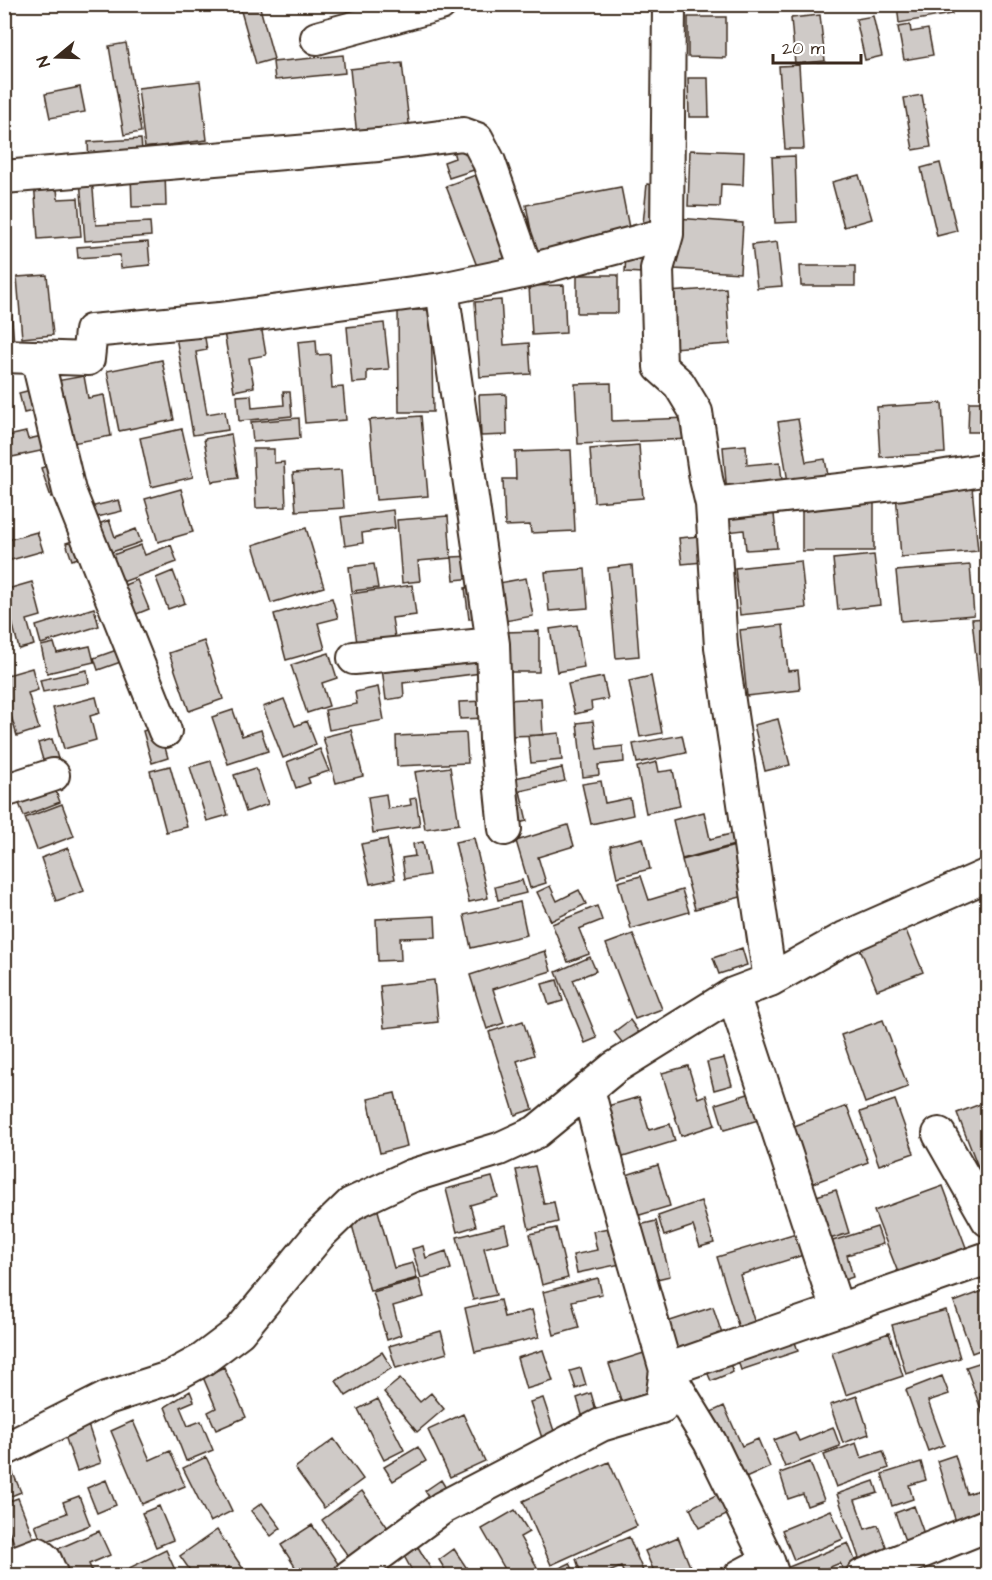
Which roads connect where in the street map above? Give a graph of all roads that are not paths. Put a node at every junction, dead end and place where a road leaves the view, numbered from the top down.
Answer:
1 (440, 4) edge
2 (669, 4) edge
3 (317, 38) dead end
4 (4, 177) edge
5 (667, 234) junction
6 (527, 271) junction
7 (442, 289) junction
8 (4, 356) edge
9 (37, 357) junction
10 (987, 469) edge
11 (712, 504) junction
12 (493, 644) junction
13 (354, 658) dead end
14 (165, 731) dead end
15 (53, 775) dead end
16 (4, 791) edge
17 (505, 829) dead end
18 (987, 875) edge
19 (770, 980) junction
20 (734, 994) junction
21 (588, 1089) junction
22 (939, 1134) dead end
23 (987, 1220) edge
24 (987, 1258) edge
25 (837, 1309) junction
26 (666, 1370) junction
27 (4, 1450) edge
28 (987, 1525) edge
29 (4, 1567) edge
30 (770, 1568) edge
31 (52, 1575) edge
32 (350, 1575) edge
33 (740, 1575) edge
34 (862, 1575) edge

1 - 3 street
2 - 5 street
4 - 6 street
5 - 6 street
5 - 11 street
6 - 7 street
7 - 9 street
7 - 12 street
8 - 9 street
9 - 14 street
10 - 11 street
11 - 19 street
12 - 13 street
12 - 17 street
15 - 16 street
18 - 19 street
19 - 20 street
20 - 21 street
20 - 25 street
21 - 26 street
21 - 27 street
22 - 23 street
24 - 25 street
25 - 26 street
26 - 30 street
26 - 32 street
28 - 34 street
29 - 31 street
30 - 33 street

